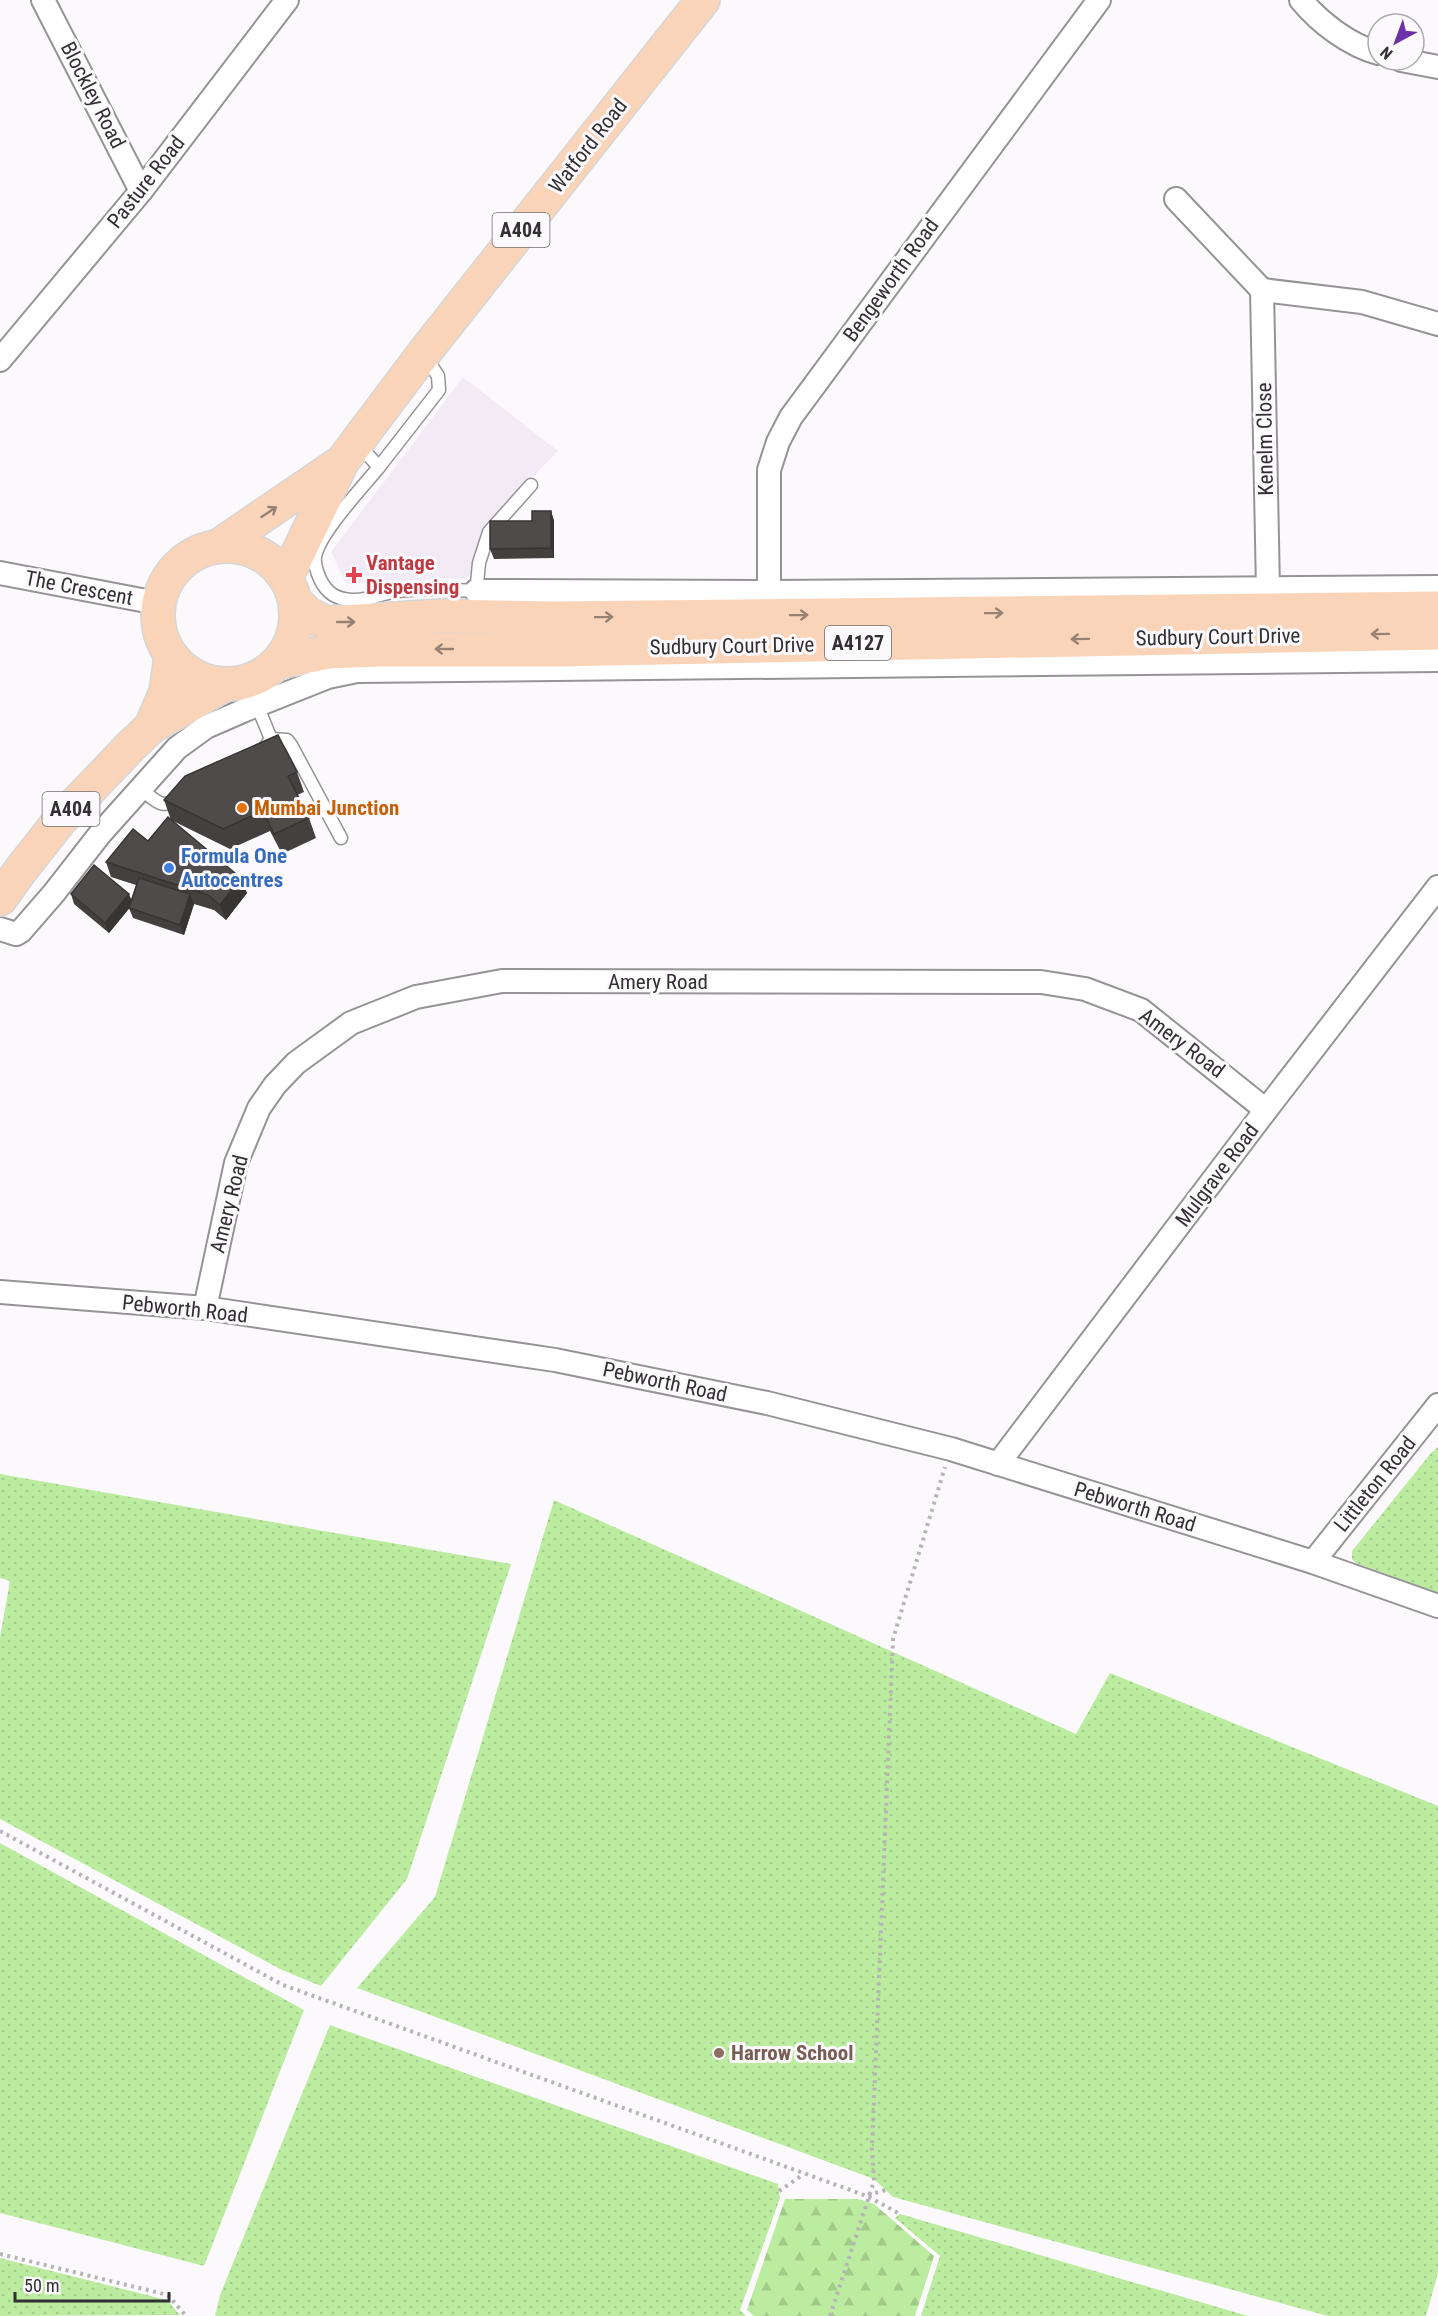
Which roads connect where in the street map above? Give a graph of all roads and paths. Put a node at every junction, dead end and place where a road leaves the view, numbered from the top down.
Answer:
1 (43, 0) edge
2 (287, 0) edge
3 (1099, 0) edge
4 (1301, 0) edge
5 (698, 2) edge
6 (1366, 49) edge
7 (141, 191) junction
8 (1176, 200) dead end
9 (1262, 290) junction
10 (1438, 324) edge
11 (424, 353) junction
12 (0, 360) edge
13 (349, 452) junction
14 (380, 466) junction
15 (531, 485) dead end
16 (220, 545) junction
17 (0, 573) edge
18 (1438, 587) edge
19 (1268, 589) junction
20 (290, 590) junction
21 (769, 592) junction
22 (1373, 599) junction
23 (1177, 600) junction
24 (157, 603) junction
25 (871, 603) junction
26 (475, 604) junction
27 (1131, 625) junction
28 (557, 634) junction
29 (1437, 639) edge
30 (171, 657) junction
31 (279, 662) junction
32 (382, 664) junction
33 (224, 685) junction
34 (257, 705) junction
35 (141, 737) junction
36 (271, 739) junction
37 (256, 752) edge
38 (158, 770) junction
39 (141, 789) junction
40 (188, 790) edge
41 (341, 838) dead end
42 (1438, 887) edge
43 (0, 899) edge
44 (0, 929) edge
45 (1266, 1110) junction
46 (0, 1292) edge
47 (205, 1308) junction
48 (1438, 1407) edge
49 (951, 1449) junction
50 (998, 1464) junction
51 (1313, 1562) junction
52 (1438, 1606) edge
53 (0, 1831) edge
54 (805, 2173) junction
55 (886, 2190) dead end
56 (778, 2191) dead end
57 (867, 2196) junction
58 (900, 2214) dead end
59 (0, 2254) edge
60 (186, 2316) edge
61 (830, 2316) edge

1 - 7 street, Blockley Road
2 - 7 street, Pasture Road
3 - 21 street, Bengeworth Road
4 - 6 street
5 - 11 main road, Watford Road / A404
7 - 12 street, Pasture Road
8 - 9 street
9 - 10 street
9 - 19 street, Kenelm Close
11 - 13 main road, Watford Road / A404
11 - 14 lane
13 - 14 lane
16 -> 13 main road, Watford Road / A404
13 - 20 main road, Watford Road / A404
14 - 26 lane
15 - 26 lane
16 - 20 main road
16 - 24 main road
17 - 24 street, The Crescent
18 - 22 street, Sudbury Court Drive
19 - 22 street, Sudbury Court Drive
19 - 23 street, Sudbury Court Drive
20 -> 26 main road, Sudbury Court Drive / A4127
20 - 31 main road
21 - 25 street, Sudbury Court Drive
21 - 26 street, Sudbury Court Drive
22 - 23 main road, Sudbury Court Drive / A4127
22 - 29 main road, Sudbury Court Drive / A4127
23 - 25 street, Sudbury Court Drive
23 - 27 main road, Sudbury Court Drive / A4127
24 - 30 main road
25 -> 27 main road, Sudbury Court Drive / A4127
28 -> 25 main road, Sudbury Court Drive / A4127
26 - 28 main road, Sudbury Court Drive / A4127
27 -> 28 main road, Sudbury Court Drive / A4127
29 -> 27 main road, Sudbury Court Drive / A4127
28 -> 32 main road, Sudbury Court Drive / A4127
29 - 32 street, Sudbury Court Drive
30 - 33 main road
30 - 35 main road, A404
31 - 32 main road, Sudbury Court Drive / A4127
31 - 33 main road
32 - 34 street
33 - 35 main road, A404
34 - 36 lane
34 - 38 street
35 - 38 street
35 - 43 main road, A404
36 - 37 lane
36 - 41 lane
38 - 39 street
39 - 40 lane
39 - 44 street
42 - 45 street, Mulgrave Road
45 - 47 street, Amery Road
45 - 50 street, Mulgrave Road
46 - 47 street, Pebworth Road
47 - 49 street, Pebworth Road
48 - 51 street, Littleton Road
49 - 50 street, Pebworth Road
49 - 57 path
50 - 51 street, Pebworth Road
51 - 52 street, Pebworth Road
53 - 54 path
54 - 56 path
54 - 57 path
55 - 57 path
57 - 58 path
57 - 61 path
59 - 60 path

